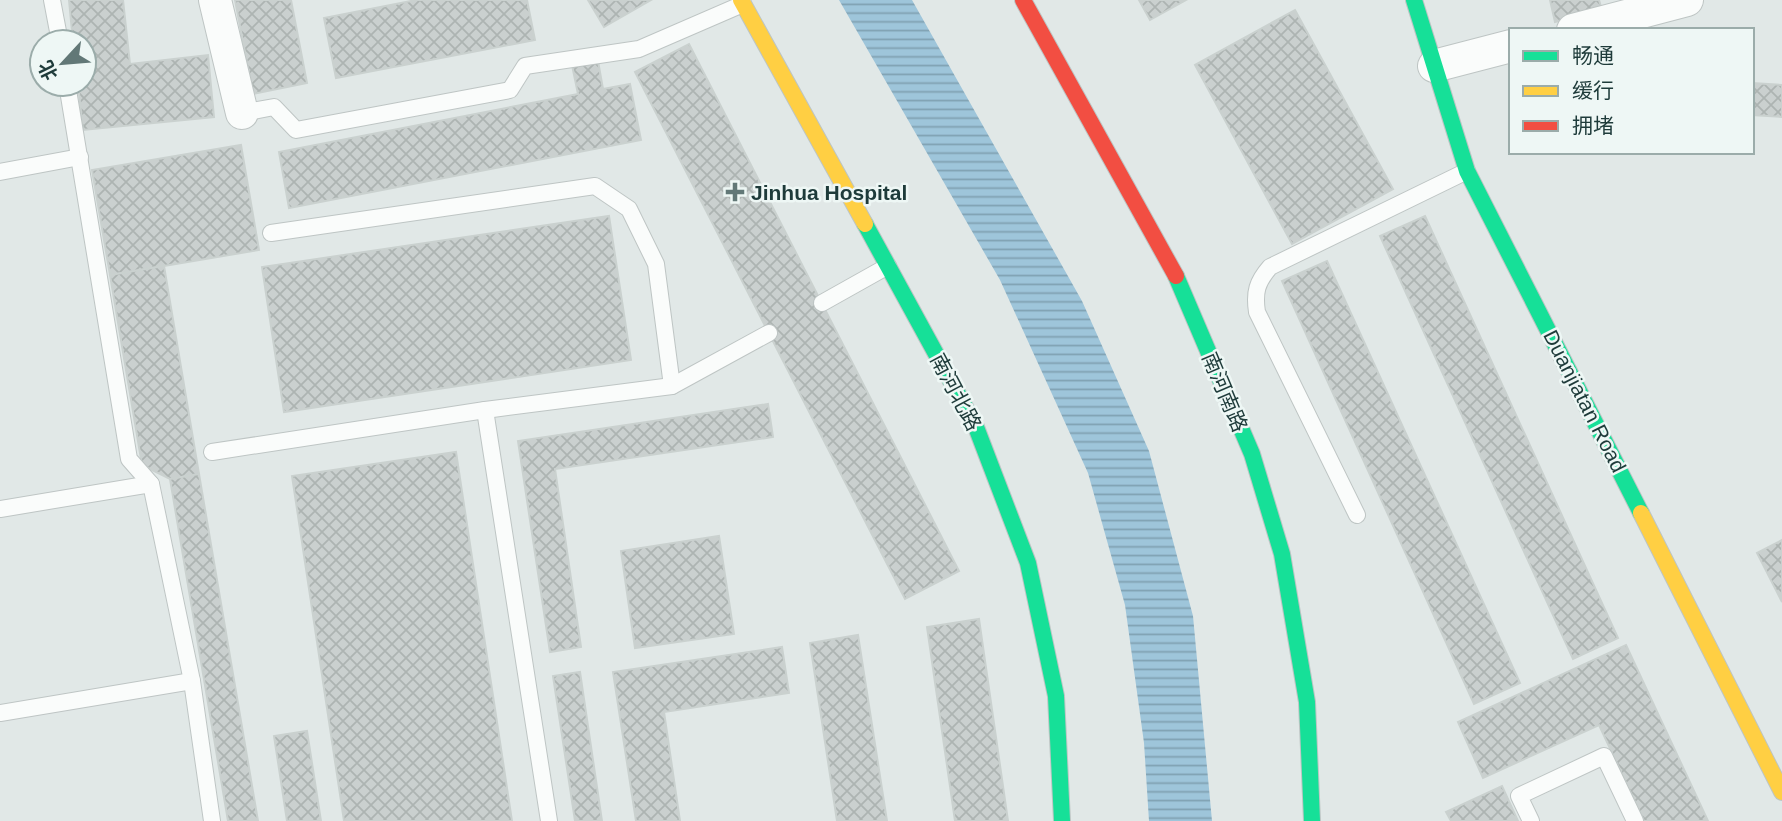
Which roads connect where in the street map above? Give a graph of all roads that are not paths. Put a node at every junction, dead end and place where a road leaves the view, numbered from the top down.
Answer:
1 (52, 0) edge
2 (215, 0) edge
3 (1023, 0) edge
4 (1414, 0) edge
5 (1687, 0) edge
6 (742, 2) edge
7 (57, 28) edge
8 (1581, 28) edge
9 (1509, 47) edge
10 (1434, 66) junction
11 (69, 98) edge
12 (242, 113) joint
13 (80, 157) junction
14 (1467, 171) junction
15 (0, 172) edge
16 (271, 233) dead end
17 (888, 266) junction
18 (822, 303) dead end
19 (769, 333) dead end
20 (672, 386) junction
21 (485, 410) junction
22 (212, 452) dead end
23 (151, 484) junction
24 (0, 509) edge
25 (1357, 516) dead end
26 (192, 681) junction
27 (0, 713) edge
28 (1782, 792) edge
29 (212, 821) edge
30 (549, 821) edge
31 (1062, 821) edge
32 (1312, 821) edge
33 (1531, 821) edge
34 (1635, 821) edge

1 - 7 lane
2 - 12 street
3 - 32 street, 南河南路
4 - 10 street, Duanjiatan Road
5 - 8 street
6 - 12 lane
6 - 17 street, 南河北路
9 - 10 street
10 - 14 street, Duanjiatan Road
11 - 13 lane
13 - 15 lane
13 - 23 lane
14 - 25 lane
14 - 28 street, Duanjiatan Road
16 - 20 lane
17 - 18 lane
17 - 31 street, 南河北路
19 - 20 lane
20 - 21 lane
21 - 22 lane
21 - 30 lane
23 - 24 lane
23 - 26 lane
26 - 27 lane
26 - 29 lane
33 - 34 lane

